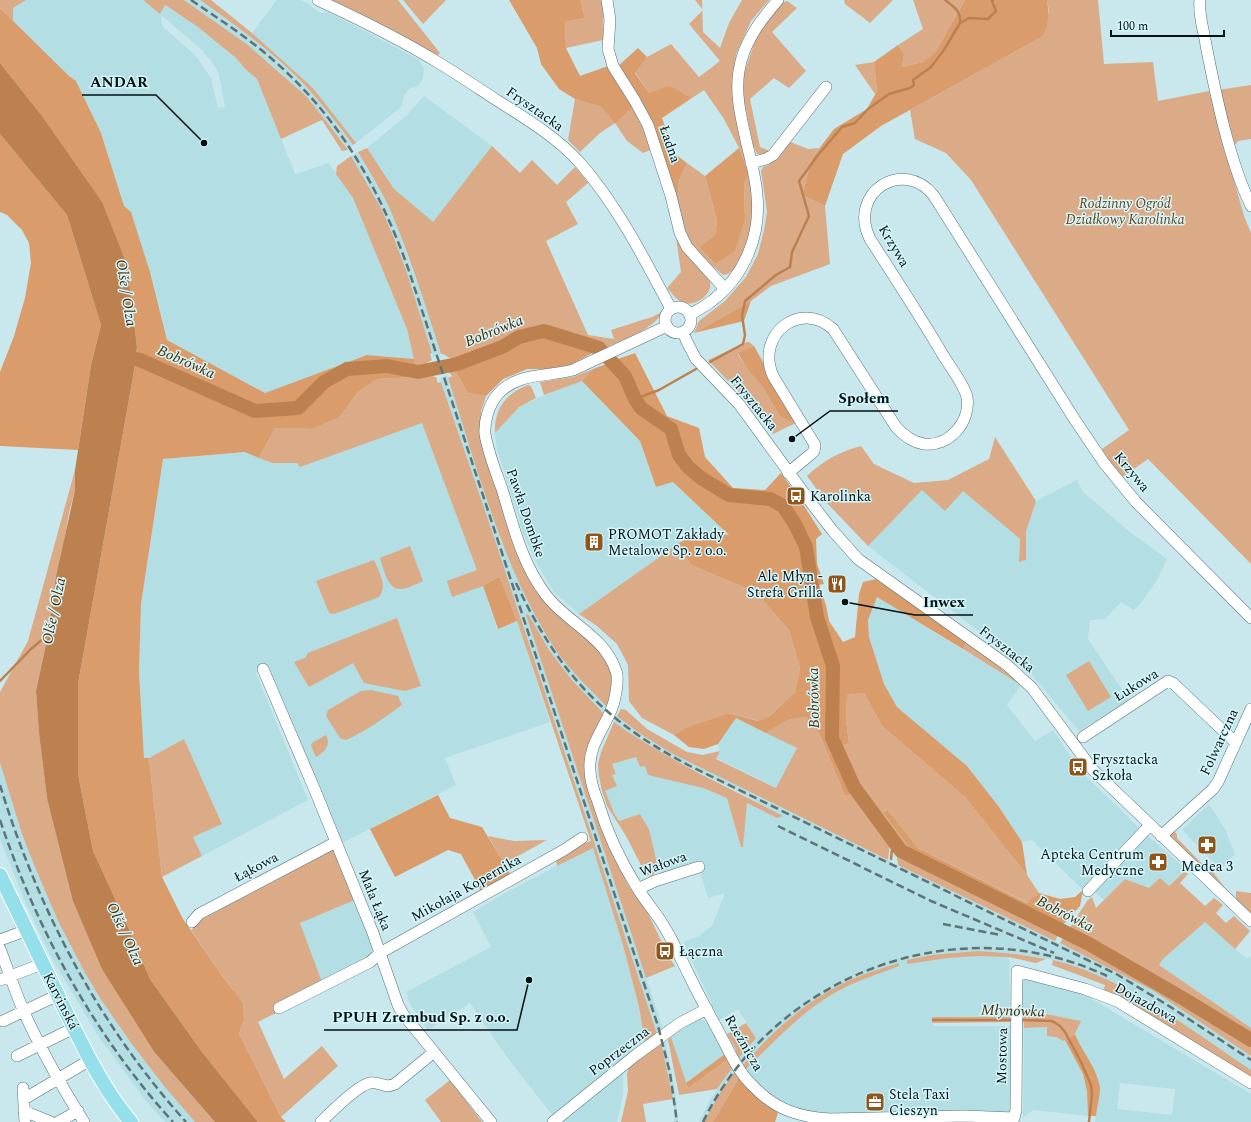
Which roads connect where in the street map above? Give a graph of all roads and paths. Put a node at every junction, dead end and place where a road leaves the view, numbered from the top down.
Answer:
1 (318, 0) edge
2 (607, 0) edge
3 (778, 0) edge
4 (1200, 0) edge
5 (826, 87) dead end
6 (751, 163) junction
7 (1251, 206) edge
8 (725, 289) junction
9 (671, 309) junction
10 (690, 315) junction
11 (667, 326) junction
12 (683, 332) junction
13 (788, 472) junction
14 (1251, 618) edge
15 (263, 669) dead end
16 (1251, 709) edge
17 (1083, 737) dead end
18 (1235, 742) junction
19 (1150, 825) junction
20 (1161, 836) junction
21 (582, 838) dead end
22 (336, 842) junction
23 (699, 867) dead end
24 (0, 875) edge
25 (638, 889) junction
26 (1088, 891) dead end
27 (1251, 921) edge
28 (192, 922) dead end
29 (19, 933) dead end
30 (0, 940) edge
31 (0, 949) edge
32 (380, 954) junction
33 (42, 964) junction
34 (1017, 971) joint
35 (5, 978) edge
36 (58, 995) junction
37 (279, 1008) dead end
38 (707, 1009) junction
39 (24, 1012) junction
40 (3, 1022) dead end
41 (74, 1028) junction
42 (40, 1044) junction
43 (434, 1052) junction
44 (17, 1056) dead end
45 (90, 1060) junction
46 (58, 1079) junction
47 (1251, 1083) edge
48 (23, 1088) dead end
49 (24, 1099) junction
50 (78, 1111) junction
51 (25, 1116) edge
52 (1014, 1118) joint
53 (51, 1122) edge
54 (58, 1122) edge
55 (84, 1122) edge
56 (131, 1122) edge
57 (321, 1122) edge
58 (491, 1122) edge
59 (553, 1122) edge

1 - 9 street, Frysztacka
2 - 8 street, Ładna
3 - 6 street
4 - 7 street
5 - 6 street
6 - 8 street
8 - 10 street
9 - 10 street
9 - 11 street
10 - 12 street
11 - 12 street
11 - 25 street, Pawła Dombke
12 - 13 street, Frysztacka
13 - 14 street, Krzywa
13 - 19 street, Frysztacka
15 - 22 street, Mała Łąka
16 - 18 street, Folwarczna
17 - 18 street, Łukowa
18 - 20 street, Folwarczna
19 - 20 street, Frysztacka
19 - 26 street
20 - 27 street, Frysztacka
21 - 32 street, Mikołaja Kopernika
22 - 28 street, Łąkowa
22 - 32 street, Mała Łąka
23 - 25 street, Wałowa
24 - 33 main road, Karvinská
25 - 38 street
29 - 30 street
31 - 35 street
32 - 37 street, Mikołaja Kopernika
32 - 43 street, Mała Łąka
33 - 35 street
33 - 36 main road, Karvinská
34 - 47 street, Dojazdowa
34 - 52 street, Mostowa
35 - 39 street
36 - 39 street
36 - 41 main road, Karvinská
38 - 52 street, Rzeźnicza
38 - 59 street, Poprzeczna
39 - 40 street
39 - 42 street
41 - 42 street
41 - 45 main road, Karvinská
42 - 44 street
42 - 46 street
43 - 57 street
43 - 58 street, Mała Łąka
45 - 46 street
45 - 56 main road, Karvinská
46 - 49 street
46 - 50 street
48 - 49 street
49 - 51 street
50 - 54 street
50 - 55 street
51 - 53 street

